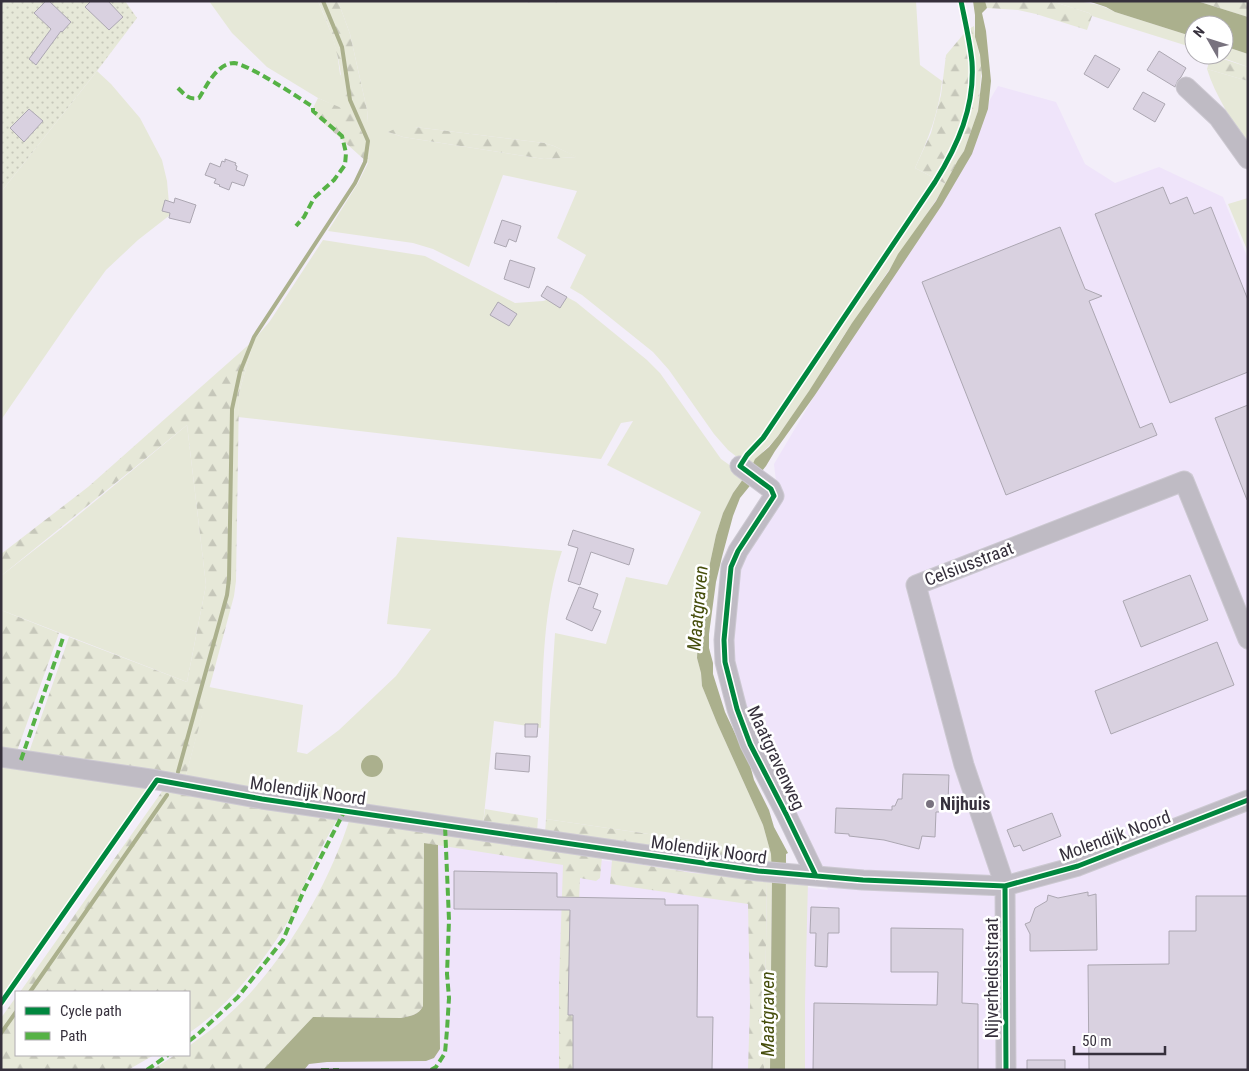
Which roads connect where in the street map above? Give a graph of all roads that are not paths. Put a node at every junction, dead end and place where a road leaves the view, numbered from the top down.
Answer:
1 (1186, 87) dead end
2 (1248, 159) edge
3 (748, 472) dead end
4 (1242, 609) edge
5 (1248, 639) edge
6 (1, 757) edge
7 (1248, 800) edge
8 (816, 876) junction
9 (1005, 886) junction
10 (1006, 1070) edge

1 - 2 street
3 - 8 street, Maatgravenweg
4 - 5 street, Celsiusstraat
4 - 9 street, Celsiusstraat
6 - 8 street, Molendijk Noord
7 - 9 street, Molendijk Noord
8 - 9 street, Molendijk Noord
9 - 10 street, Nijverheidsstraat

